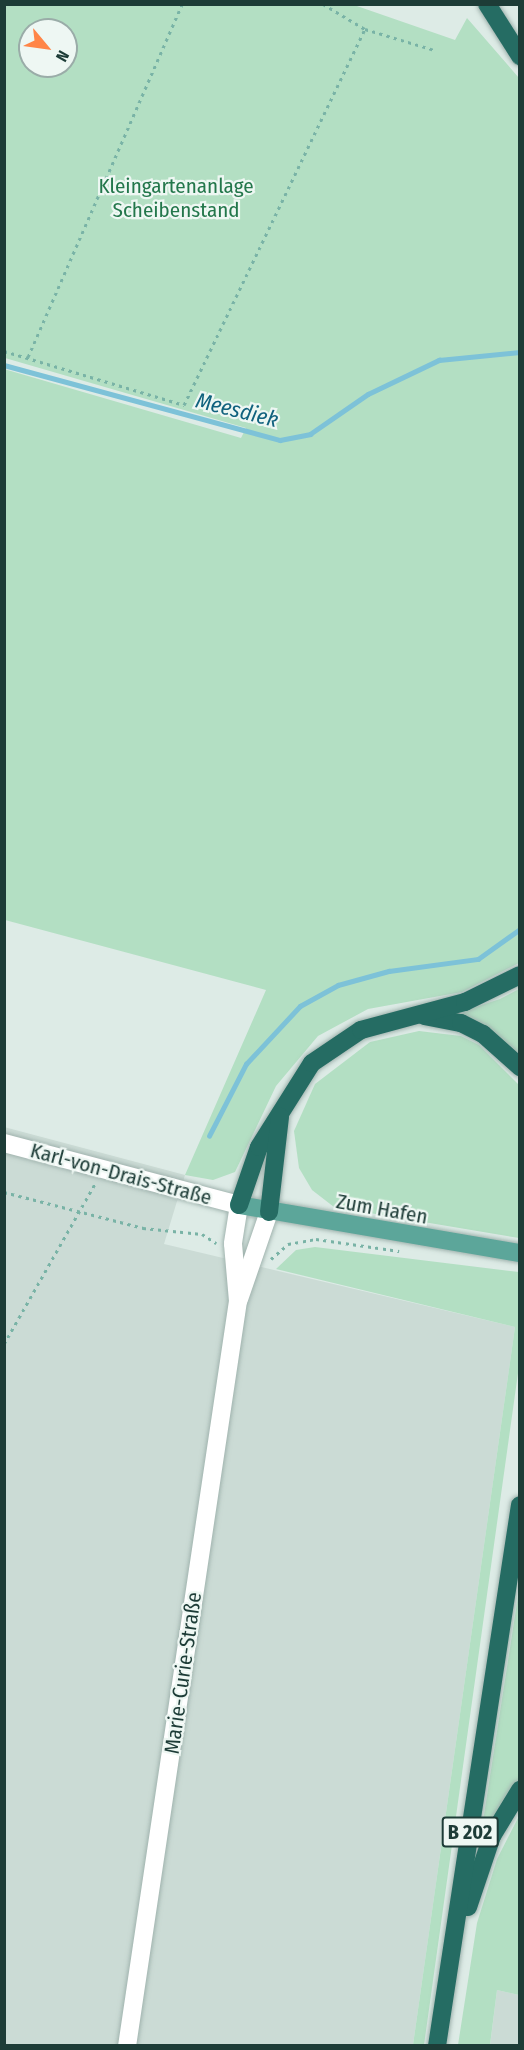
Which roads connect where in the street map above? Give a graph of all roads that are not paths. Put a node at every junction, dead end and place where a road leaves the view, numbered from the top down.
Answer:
1 (487, 4) edge
2 (519, 57) edge
3 (519, 975) edge
4 (420, 1016) junction
5 (519, 1067) edge
6 (280, 1116) junction
7 (4, 1143) edge
8 (238, 1206) junction
9 (269, 1212) junction
10 (519, 1253) edge
11 (238, 1301) junction
12 (519, 1505) edge
13 (519, 1790) edge
14 (445, 1996) junction
15 (127, 2046) edge
16 (437, 2046) edge

1 - 2 highway
3 - 4 highway
4 - 5 highway
4 - 6 highway
6 - 8 highway
6 - 9 highway
7 - 8 street, Karl-von-Drais-Straße
8 - 9 main road, Zum Hafen
8 - 11 street, Marie-Curie-Straße
9 - 10 main road, Zum Hafen
9 - 11 street, Marie-Curie-Straße
11 - 15 street, Marie-Curie-Straße
12 - 14 highway, B 202
13 - 14 highway
14 - 16 highway, B 202

